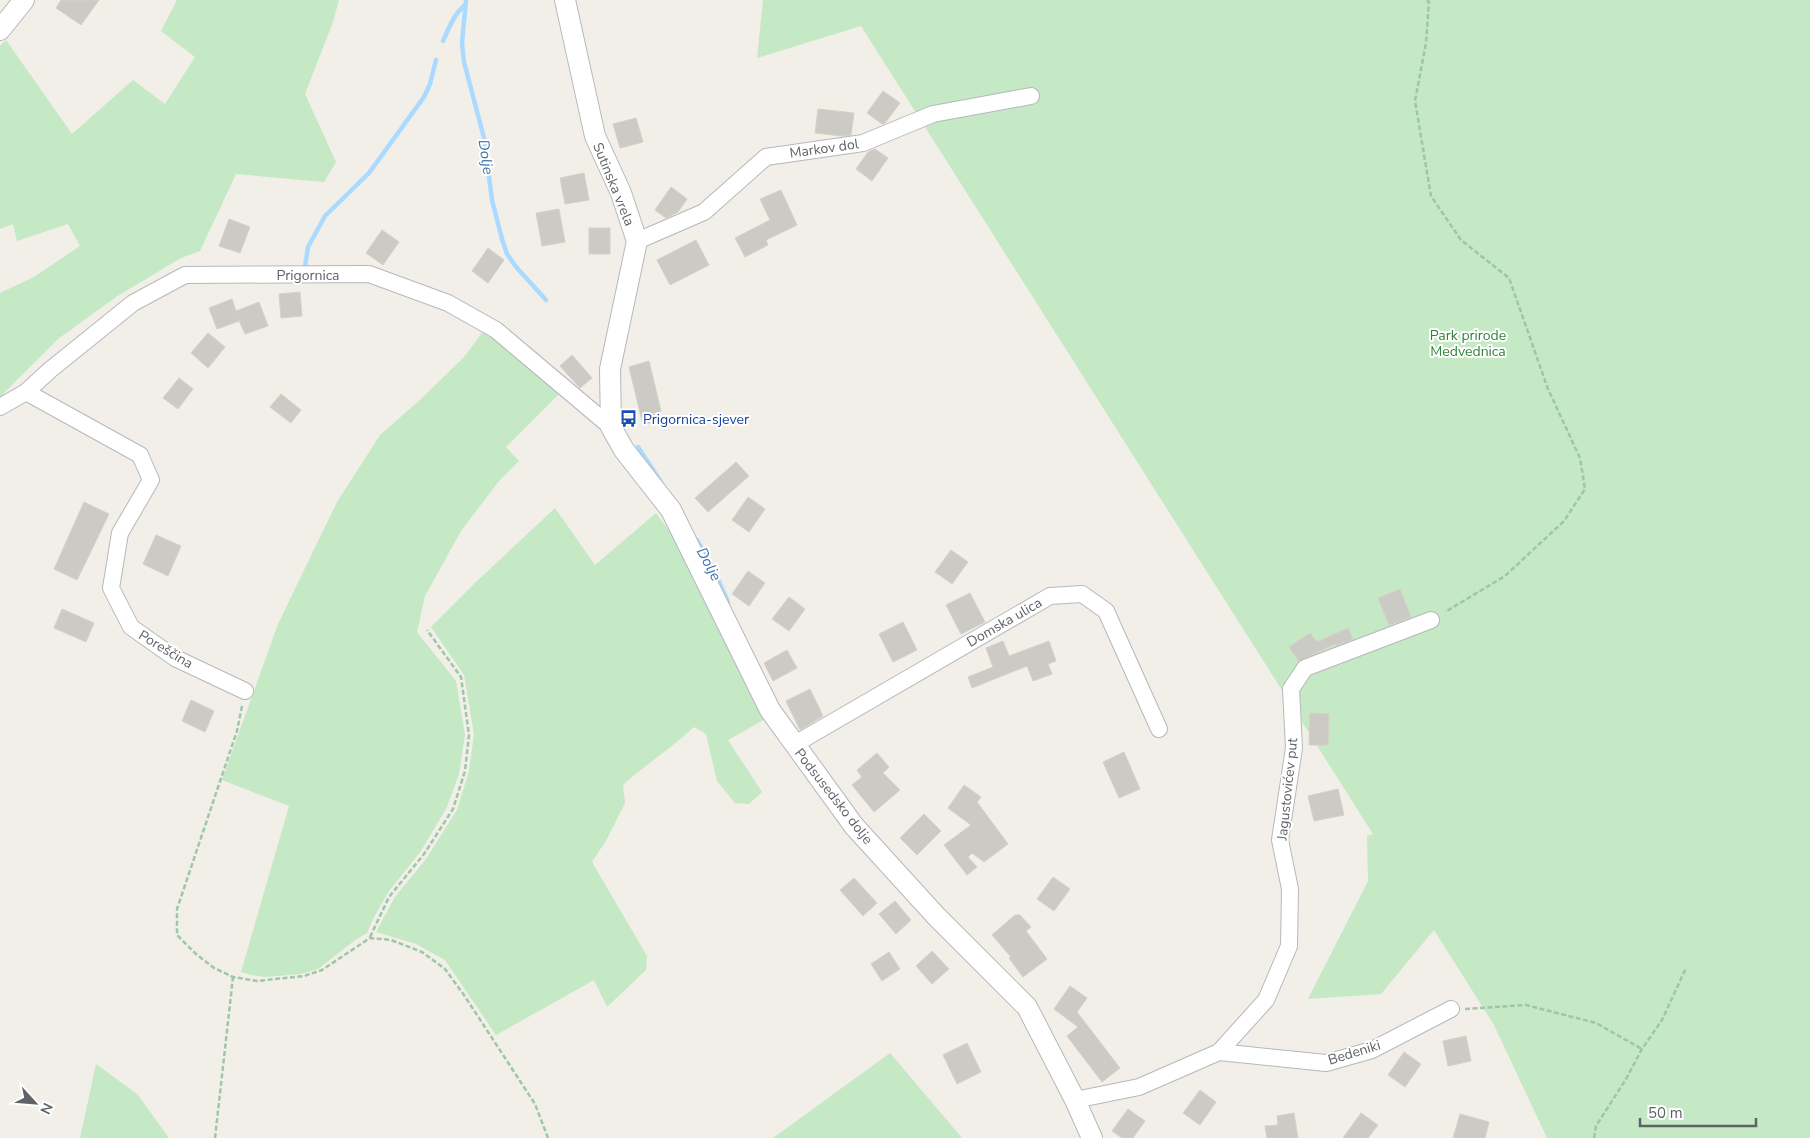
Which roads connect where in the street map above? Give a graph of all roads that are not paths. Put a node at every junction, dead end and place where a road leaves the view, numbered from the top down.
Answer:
1 (24, 0) edge
2 (565, 0) edge
3 (0, 30) edge
4 (1031, 96) dead end
5 (637, 241) junction
6 (26, 392) junction
7 (0, 407) edge
8 (610, 427) junction
9 (1431, 620) road end
10 (245, 691) road end
11 (1159, 729) dead end
12 (795, 744) junction
13 (1451, 1009) road end
14 (1219, 1052) junction
15 (1075, 1100) junction
16 (1092, 1138) edge

1 - 3 street
2 - 5 street, Sutinska vrela
4 - 5 street, Markov dol
5 - 8 street, Sutinska vrela
6 - 7 street, Prigornica
6 - 8 street, Prigornica
6 - 10 street, Poreščina
8 - 12 street, Podsusedsko dolje
9 - 14 street, Jagustovićev put
11 - 12 street, Domska ulica
12 - 15 street, Podsusedsko dolje
13 - 14 street, Bedeniki
14 - 15 street, Jagustovićev put
15 - 16 street, Podsusedsko dolje

